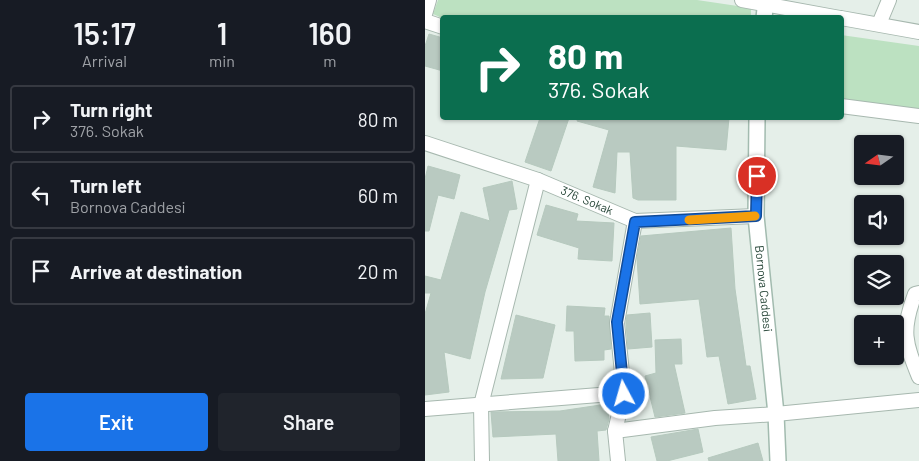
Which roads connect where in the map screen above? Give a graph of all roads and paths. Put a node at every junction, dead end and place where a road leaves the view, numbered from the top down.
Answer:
1 (429, 0) edge
2 (742, 0) edge
3 (889, 0) edge
4 (765, 7) edge
5 (425, 14) edge
6 (820, 15) edge
7 (844, 18) edge
8 (425, 21) edge
9 (879, 24) junction
10 (440, 26) edge
11 (919, 32) edge
12 (844, 106) edge
13 (919, 116) edge
14 (757, 120) edge
15 (425, 143) edge
16 (538, 180) junction
17 (756, 216) junction
18 (635, 222) junction
19 (919, 293) edge
20 (919, 377) edge
21 (624, 394) junction
22 (919, 400) edge
23 (481, 405) junction
24 (425, 409) edge
25 (776, 414) junction
26 (615, 431) junction
27 (483, 461) edge
28 (618, 461) edge
29 (779, 461) edge

1 - 5 street
2 - 4 street
3 - 9 street
4 - 6 street
7 - 9 street
8 - 10 street
9 - 11 street
12 - 13 street
14 - 17 street, Bornova Caddesi
15 - 16 street, 376. Sokak
16 - 18 street, 376. Sokak
16 - 23 street
17 - 18 street, 376. Sokak
17 - 25 street, Bornova Caddesi
18 - 21 street
19 - 20 street
21 - 23 street
21 - 26 street
22 - 25 street
23 - 24 street
23 - 27 street
25 - 26 street
25 - 29 street, Bornova Caddesi
26 - 28 street

